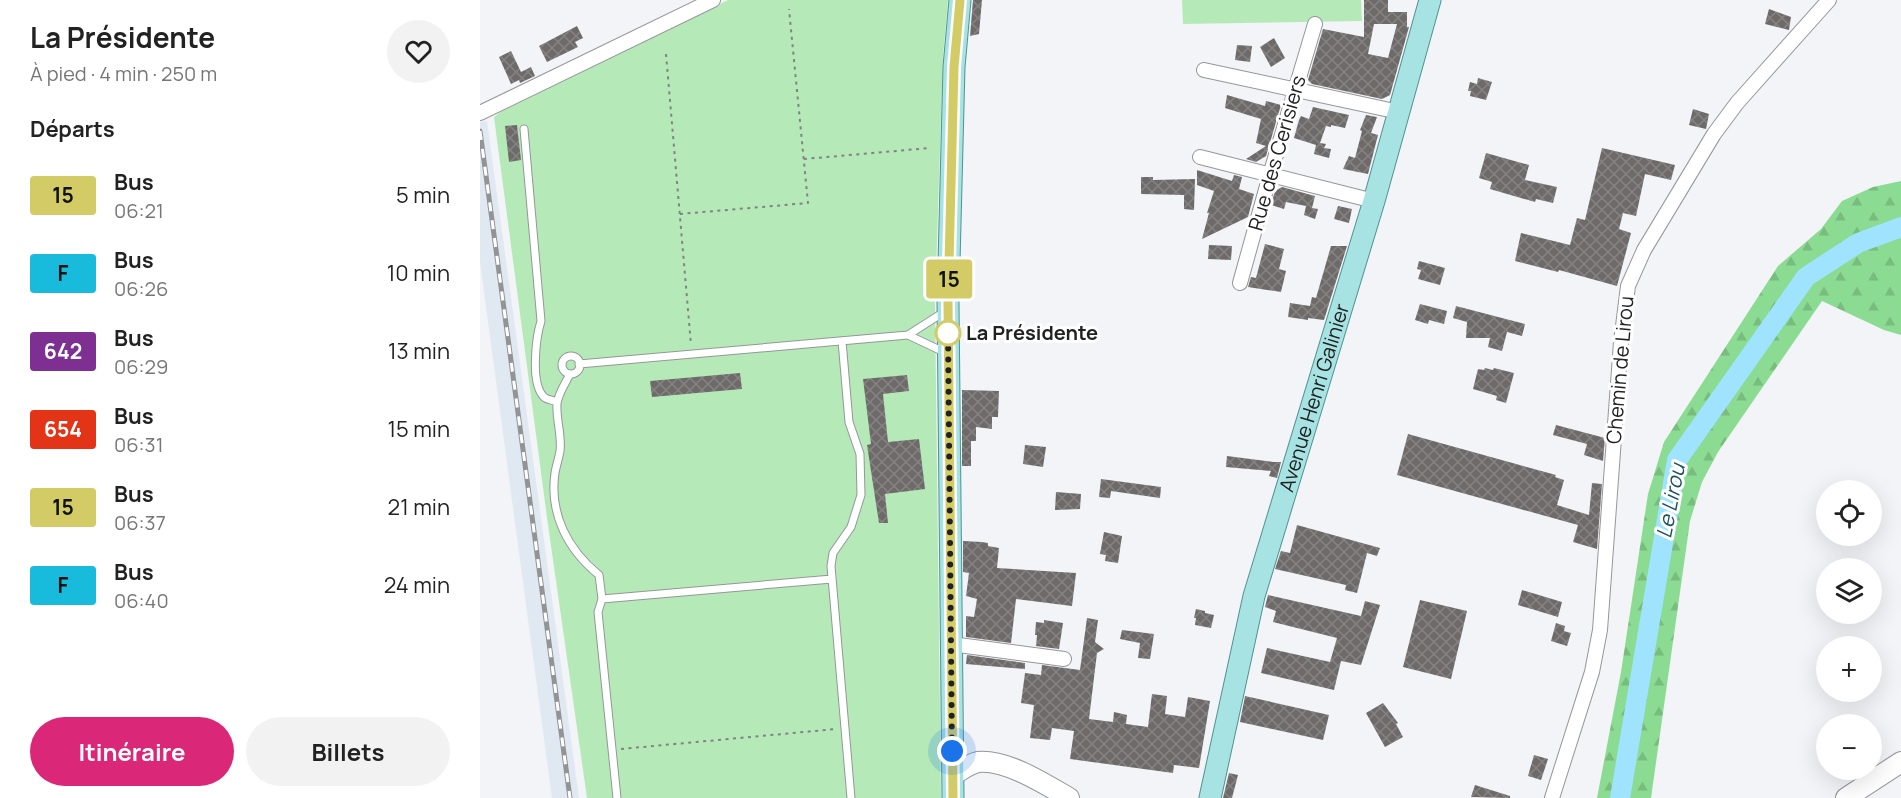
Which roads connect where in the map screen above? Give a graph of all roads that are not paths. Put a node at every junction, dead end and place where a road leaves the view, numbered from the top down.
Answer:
1 (713, 0) edge
2 (960, 0) edge
3 (1430, 0) edge
4 (1829, 0) edge
5 (1315, 24) dead end
6 (1204, 70) dead end
7 (1295, 90) junction
8 (1399, 111) junction
9 (480, 113) edge
10 (524, 129) dead end
11 (1200, 157) dead end
12 (1270, 175) junction
13 (1374, 201) junction
14 (1240, 283) dead end
15 (948, 309) junction
16 (908, 335) junction
17 (842, 341) junction
18 (949, 354) junction
19 (579, 364) junction
20 (570, 374) junction
21 (557, 402) junction
22 (832, 579) junction
23 (602, 598) junction
24 (951, 644) junction
25 (1064, 659) dead end
26 (1901, 762) edge
27 (1901, 769) edge
28 (955, 791) edge
29 (617, 798) edge
30 (851, 798) edge
31 (1069, 798) edge
32 (1210, 798) edge
33 (1552, 798) edge
34 (1846, 798) edge
35 (1858, 798) edge

1 - 9 street
2 - 15 main road
3 - 8 main road, Avenue Henri Galinier
4 - 33 street, Chemin de Lirou
5 - 7 street, Rue des Cerisiers
6 - 7 street
7 - 8 street
7 - 12 street, Rue des Cerisiers
8 - 13 main road, Avenue Henri Galinier
10 - 21 lane
11 - 12 street
12 - 13 street
12 - 14 street, Rue des Cerisiers
13 - 32 main road, Avenue Henri Galinier
15 - 16 lane
15 - 18 main road
16 - 17 lane
16 - 18 lane
17 - 19 lane
17 - 22 lane
18 - 24 main road
19 - 20 lane
19 - 20 lane
20 - 21 lane
21 - 23 lane
22 - 23 lane
22 - 30 lane
23 - 29 lane
24 - 25 street
24 - 28 main road
26 - 34 main road
27 - 35 main road
28 - 31 main road

